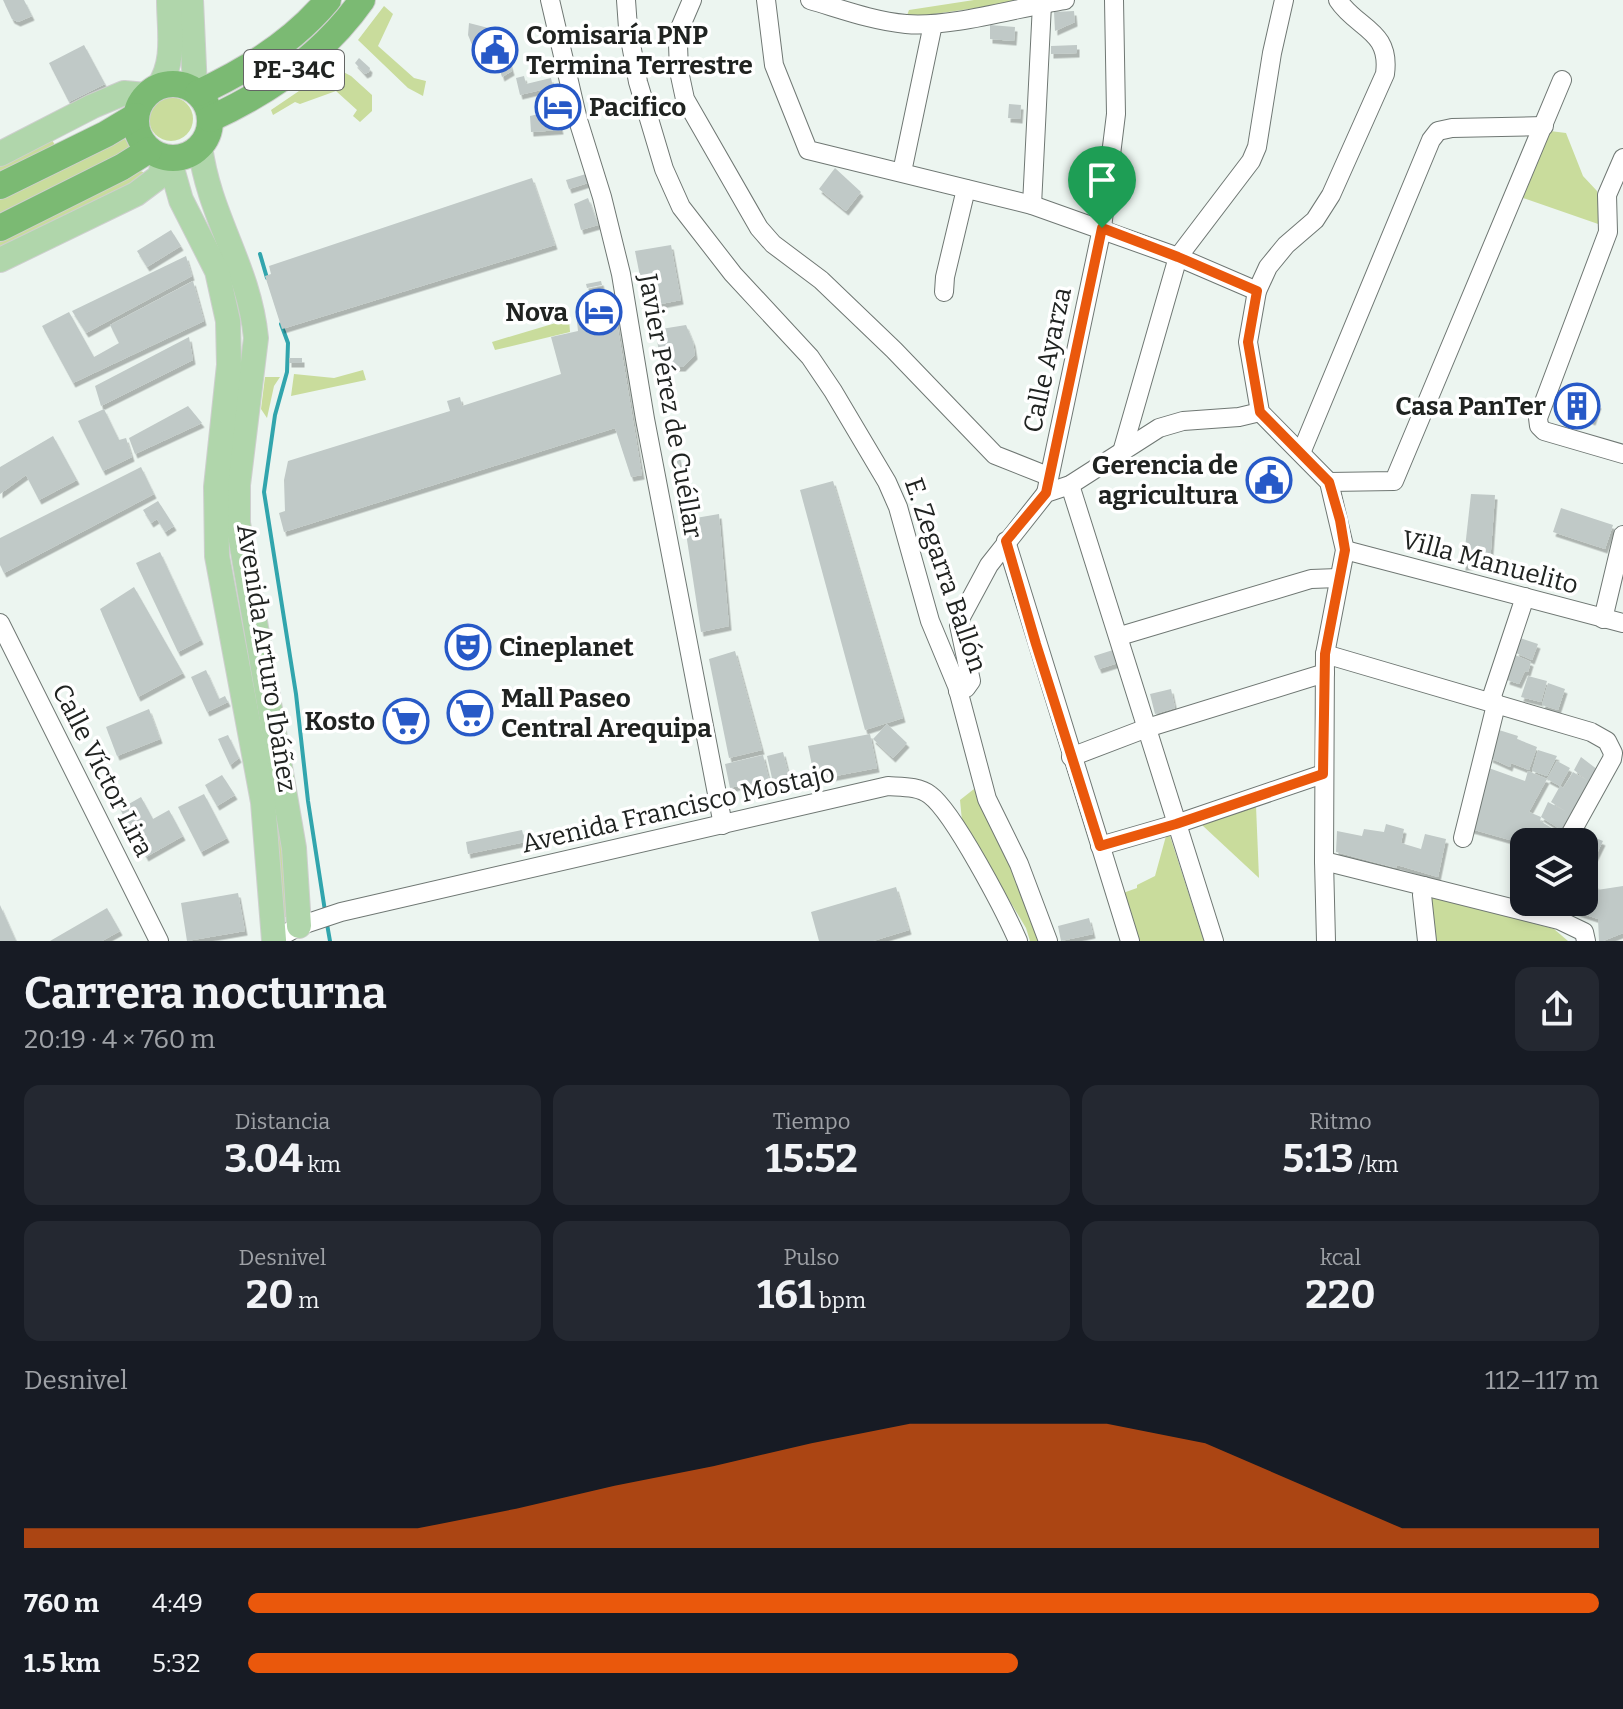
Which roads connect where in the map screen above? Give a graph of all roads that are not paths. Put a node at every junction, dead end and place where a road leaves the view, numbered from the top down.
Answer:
1 (169, 0) edge
2 (191, 0) edge
3 (328, 0) edge
4 (362, 0) edge
5 (550, 0) edge
6 (626, 0) edge
7 (692, 0) edge
8 (766, 0) edge
9 (810, 0) edge
10 (1065, 0) edge
11 (1114, 0) edge
12 (1284, 0) edge
13 (1338, 0) edge
14 (1042, 4) junction
15 (933, 24) junction
16 (1562, 80) dead end
17 (196, 92) junction
18 (147, 99) junction
19 (210, 119) junction
20 (1544, 126) junction
21 (200, 146) junction
22 (0, 154) edge
23 (161, 155) junction
24 (1623, 158) edge
25 (902, 172) junction
26 (0, 186) edge
27 (966, 189) junction
28 (1032, 205) junction
29 (0, 228) edge
30 (1102, 228) junction
31 (1615, 235) edge
32 (1178, 257) junction
33 (0, 260) edge
34 (1257, 291) junction
35 (944, 292) dead end
36 (1260, 412) junction
37 (1122, 452) junction
38 (1301, 453) junction
39 (1623, 454) edge
40 (1329, 482) junction
41 (1047, 484) junction
42 (1070, 485) junction
43 (226, 524) junction
44 (1623, 535) edge
45 (1006, 541) junction
46 (1345, 550) junction
47 (1338, 578) junction
48 (1525, 597) junction
49 (1603, 619) junction
50 (0, 623) edge
51 (1623, 623) edge
52 (1120, 636) junction
53 (1325, 664) junction
54 (958, 691) junction
55 (1496, 705) junction
56 (1147, 728) junction
57 (1071, 757) junction
58 (1323, 774) junction
59 (274, 799) junction
60 (1176, 824) junction
61 (723, 825) junction
62 (1574, 828) edge
63 (1463, 838) dead end
64 (1100, 846) junction
65 (1324, 861) junction
66 (1424, 886) junction
67 (307, 923) junction
68 (159, 941) edge
69 (274, 941) edge
70 (1018, 941) edge
71 (1048, 941) edge
72 (1130, 941) edge
73 (1214, 941) edge
74 (1326, 941) edge
75 (1427, 941) edge
76 (1586, 941) edge

1 - 18 main road
2 - 17 main road
3 - 17 highway, PE-34C
4 - 19 highway, PE-34C
5 - 61 street, Javier Pérez de Cuéllar
6 - 54 street, E. Zegarra Ballón
7 - 41 street
8 - 25 street
9 - 15 street
10 - 14 street
11 - 30 street, Calle Ayarza
12 - 32 street
13 - 34 street
14 - 15 street
14 - 28 street
15 - 25 street
16 - 20 street
17 - 18 highway
17 - 19 highway
18 - 22 main road
18 - 23 highway
18 - 26 highway
19 - 21 highway
20 - 38 street
20 - 40 street
21 - 23 highway
21 - 43 main road, Avenida Arturo Ibáñez
23 - 29 highway
23 - 33 main road
23 - 43 main road, Avenida Arturo Ibáñez
24 - 31 street
25 - 27 street
27 - 28 street
27 - 35 street
28 - 30 street
30 - 32 street
30 - 41 street, Calle Ayarza
31 - 39 street
32 - 34 street
32 - 37 street
34 - 36 street
36 - 37 street
36 - 38 street
37 - 42 street
38 - 40 street
40 - 46 street
41 - 42 street
41 - 45 street
42 - 52 street
43 - 59 main road, Avenida Arturo Ibáñez
44 - 49 street
45 - 54 street
45 - 57 street
46 - 47 street
46 - 48 street, Villa Manuelito
47 - 52 street
47 - 53 street
48 - 49 street, Villa Manuelito
48 - 55 street
49 - 51 street, Villa Manuelito
50 - 68 street, Calle Víctor Lira
52 - 56 street
53 - 55 street
53 - 56 street
53 - 58 street
54 - 71 street, E. Zegarra Ballón
55 - 62 street
55 - 63 street
56 - 57 street
56 - 60 street
57 - 64 street
58 - 60 street
58 - 65 street
59 - 67 main road, Avenida Arturo Ibáñez
59 - 69 main road, Avenida Arturo Ibáñez
60 - 64 street
60 - 73 street
61 - 67 street, Avenida Francisco Mostajo
61 - 70 street, Avenida Francisco Mostajo
64 - 72 street
65 - 66 street
65 - 74 street
66 - 75 street
66 - 76 street
67 - 69 street, Avenida Francisco Mostajo

